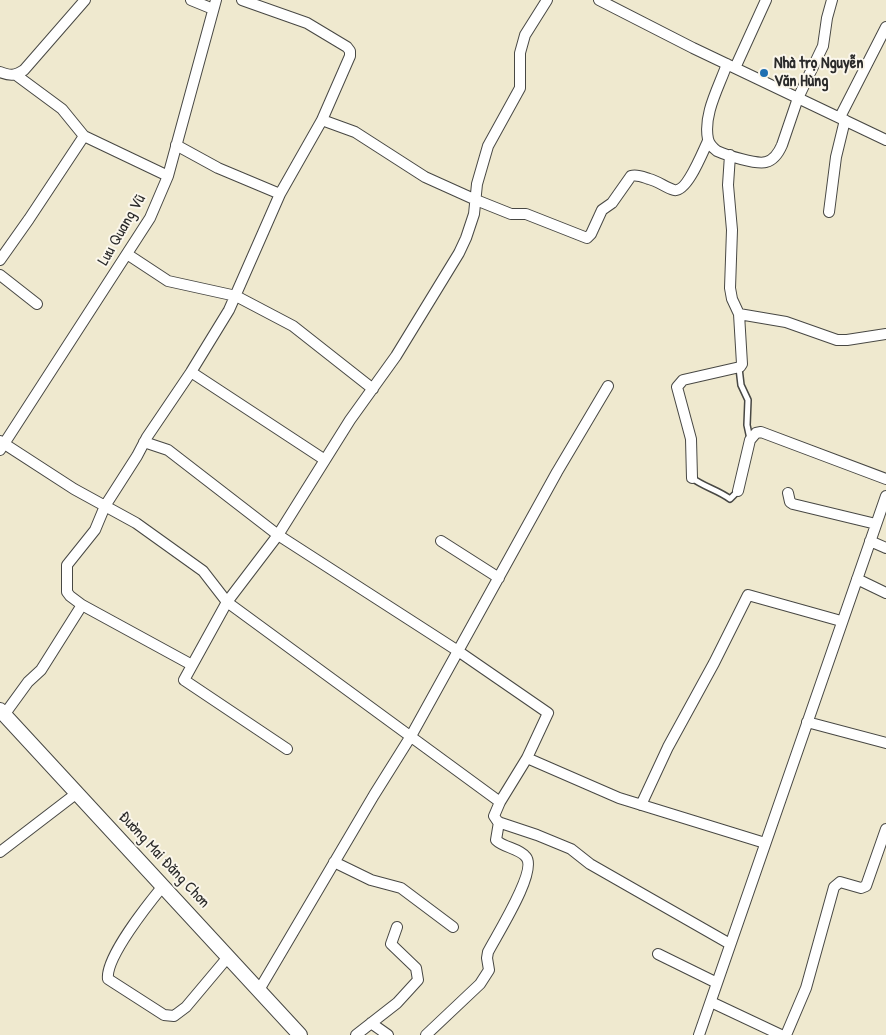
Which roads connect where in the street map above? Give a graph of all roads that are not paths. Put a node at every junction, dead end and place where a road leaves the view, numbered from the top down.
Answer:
1 (85, 0) edge
2 (191, 0) edge
3 (242, 0) edge
4 (547, 0) edge
5 (600, 0) edge
6 (766, 0) edge
7 (832, 0) edge
8 (215, 5) edge
9 (886, 26) edge
10 (731, 66) junction
11 (0, 72) edge
12 (16, 75) junction
13 (798, 98) junction
14 (842, 119) junction
15 (322, 120) junction
16 (84, 136) junction
17 (886, 140) edge
18 (708, 141) junction
19 (176, 145) junction
20 (730, 155) junction
21 (168, 176) junction
22 (280, 194) junction
23 (476, 200) junction
24 (829, 212) dead end
25 (127, 254) junction
26 (0, 260) edge
27 (0, 275) edge
28 (236, 296) junction
29 (37, 304) dead end
30 (739, 314) junction
31 (886, 334) edge
32 (739, 368) junction
33 (191, 372) junction
34 (608, 386) dead end
35 (373, 389) junction
36 (750, 440) junction
37 (144, 442) junction
38 (1, 445) edge
39 (324, 460) junction
40 (692, 478) joint
41 (886, 479) edge
42 (738, 492) joint
43 (788, 494) dead end
44 (886, 496) edge
45 (105, 506) junction
46 (876, 524) junction
47 (278, 535) junction
48 (441, 541) dead end
49 (870, 541) junction
50 (886, 548) edge
51 (499, 578) junction
52 (857, 579) junction
53 (886, 593) edge
54 (227, 602) junction
55 (82, 604) junction
56 (841, 622) junction
57 (458, 651) junction
58 (192, 665) junction
59 (2, 713) edge
60 (807, 722) junction
61 (411, 736) junction
62 (886, 743) edge
63 (287, 749) dead end
64 (527, 758) junction
65 (77, 793) junction
66 (500, 802) junction
67 (641, 805) junction
68 (499, 822) junction
69 (886, 829) edge
70 (765, 843) junction
71 (0, 852) edge
72 (334, 862) junction
73 (163, 886) junction
74 (453, 927) dead end
75 (397, 928) dead end
76 (730, 944) junction
77 (658, 954) dead end
78 (228, 956) junction
79 (717, 983) junction
80 (259, 990) junction
81 (711, 1002) junction
82 (371, 1023) junction
83 (300, 1035) edge
84 (356, 1035) edge
85 (388, 1035) edge
86 (426, 1035) edge
87 (699, 1035) edge
88 (781, 1035) edge
89 (786, 1035) edge

1 - 12 street
2 - 8 street
3 - 15 street
4 - 23 street
5 - 10 street
6 - 10 street
7 - 13 street
8 - 19 street, Lưu Quang Vũ
9 - 14 street
10 - 13 street
10 - 18 street
11 - 12 street
12 - 16 street
13 - 14 street
13 - 20 street
14 - 17 street
14 - 24 street
15 - 22 street
15 - 23 street
16 - 21 street
16 - 26 street
18 - 20 street
18 - 23 street
19 - 21 street, Lưu Quang Vũ
19 - 22 street
20 - 30 street
21 - 25 street, Lưu Quang Vũ
22 - 28 street
23 - 35 street
25 - 28 street
25 - 38 street, Lưu Quang Vũ
27 - 29 street
28 - 33 street
28 - 35 street
30 - 31 street
30 - 32 street
32 - 36 lane
32 - 40 street
33 - 37 street
33 - 39 street
34 - 51 street
35 - 39 street
36 - 41 street
36 - 42 street
37 - 45 street
37 - 47 street
38 - 45 street
39 - 47 street
40 - 42 lane
43 - 46 street
44 - 46 street
45 - 54 street
45 - 55 street
46 - 49 street
47 - 54 street
47 - 57 street
48 - 51 street
49 - 50 street
49 - 52 street
51 - 57 street
52 - 53 street
52 - 56 street
54 - 58 street
54 - 61 street
55 - 58 street
55 - 59 street
56 - 60 street
56 - 67 street
57 - 61 street
57 - 64 street
58 - 63 street
59 - 65 main road, Đường Mai Đăng Chơn
60 - 62 street
60 - 70 street
61 - 66 street
61 - 72 street
64 - 66 street
64 - 67 street
65 - 71 street
65 - 73 main road, Đường Mai Đăng Chơn
66 - 68 street
67 - 70 street
68 - 76 street
68 - 86 street
69 - 89 street
70 - 76 street
72 - 74 street
72 - 80 street
73 - 78 main road, Đường Mai Đăng Chơn
73 - 78 street
75 - 82 street
76 - 79 street
77 - 79 street
78 - 80 main road, Đường Mai Đăng Chơn
79 - 81 street
80 - 83 main road, Đường Mai Đăng Chơn
81 - 87 street
81 - 88 street
82 - 84 street
82 - 85 street

